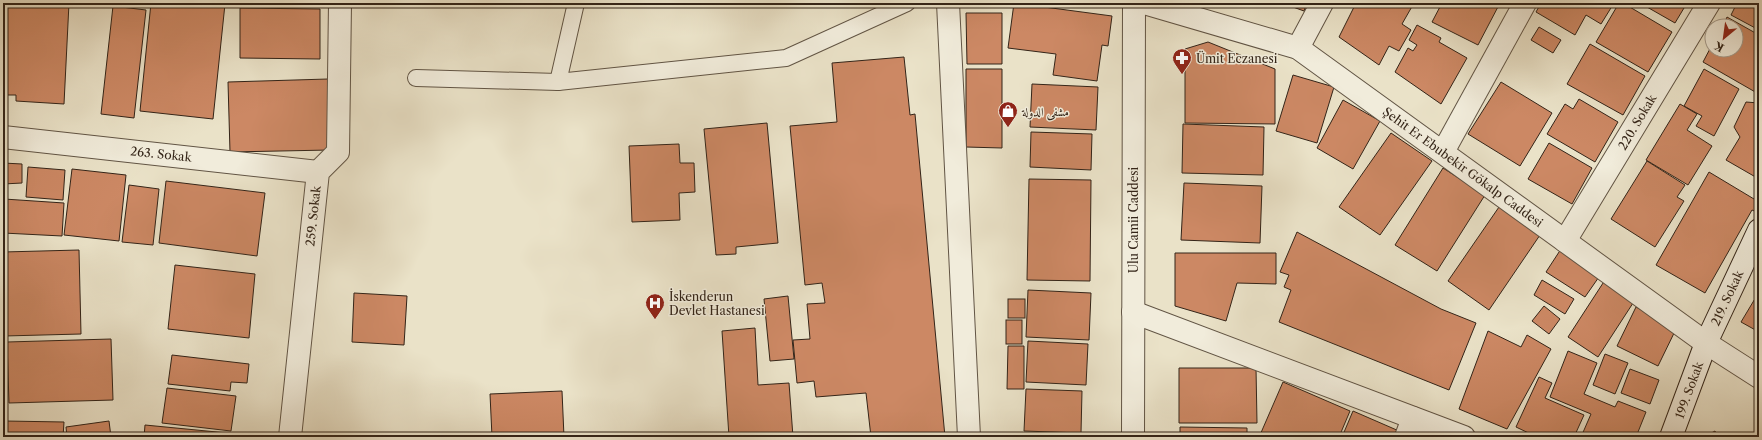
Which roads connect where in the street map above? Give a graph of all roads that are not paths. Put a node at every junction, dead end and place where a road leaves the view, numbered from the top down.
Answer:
1 (340, 3) edge
2 (576, 3) edge
3 (907, 3) edge
4 (948, 3) edge
5 (1134, 3) edge
6 (1144, 3) edge
7 (1322, 3) edge
8 (1525, 3) edge
9 (1709, 3) edge
10 (1166, 6) edge
11 (1298, 48) junction
12 (416, 78) dead end
13 (558, 82) junction
14 (3, 137) edge
15 (1443, 152) junction
16 (318, 172) junction
17 (1759, 230) edge
18 (1565, 242) junction
19 (1133, 312) junction
20 (1706, 343) junction
21 (1759, 377) edge
22 (1410, 427) edge
23 (290, 437) edge
24 (970, 437) edge
25 (1132, 437) edge
26 (1464, 437) edge
27 (1671, 437) edge

1 - 16 street, 259. Sokak
2 - 13 lane
3 - 13 lane
4 - 24 street
5 - 19 street, Ulu Camii Caddesi
6 - 10 street, Şehit Er Ebubekir Gökalp Caddesi
7 - 11 street
8 - 15 street
9 - 18 street, 220. Sokak
10 - 11 street, Şehit Er Ebubekir Gökalp Caddesi
11 - 15 street, Şehit Er Ebubekir Gökalp Caddesi
12 - 13 lane
14 - 16 street, 263. Sokak
15 - 18 street, Şehit Er Ebubekir Gökalp Caddesi
16 - 23 street, 259. Sokak
17 - 20 street, 219. Sokak
18 - 20 street, Şehit Er Ebubekir Gökalp Caddesi
19 - 22 street
19 - 25 street, Ulu Camii Caddesi
20 - 21 street, Şehit Er Ebubekir Gökalp Caddesi
20 - 27 street, 199. Sokak
22 - 26 street

